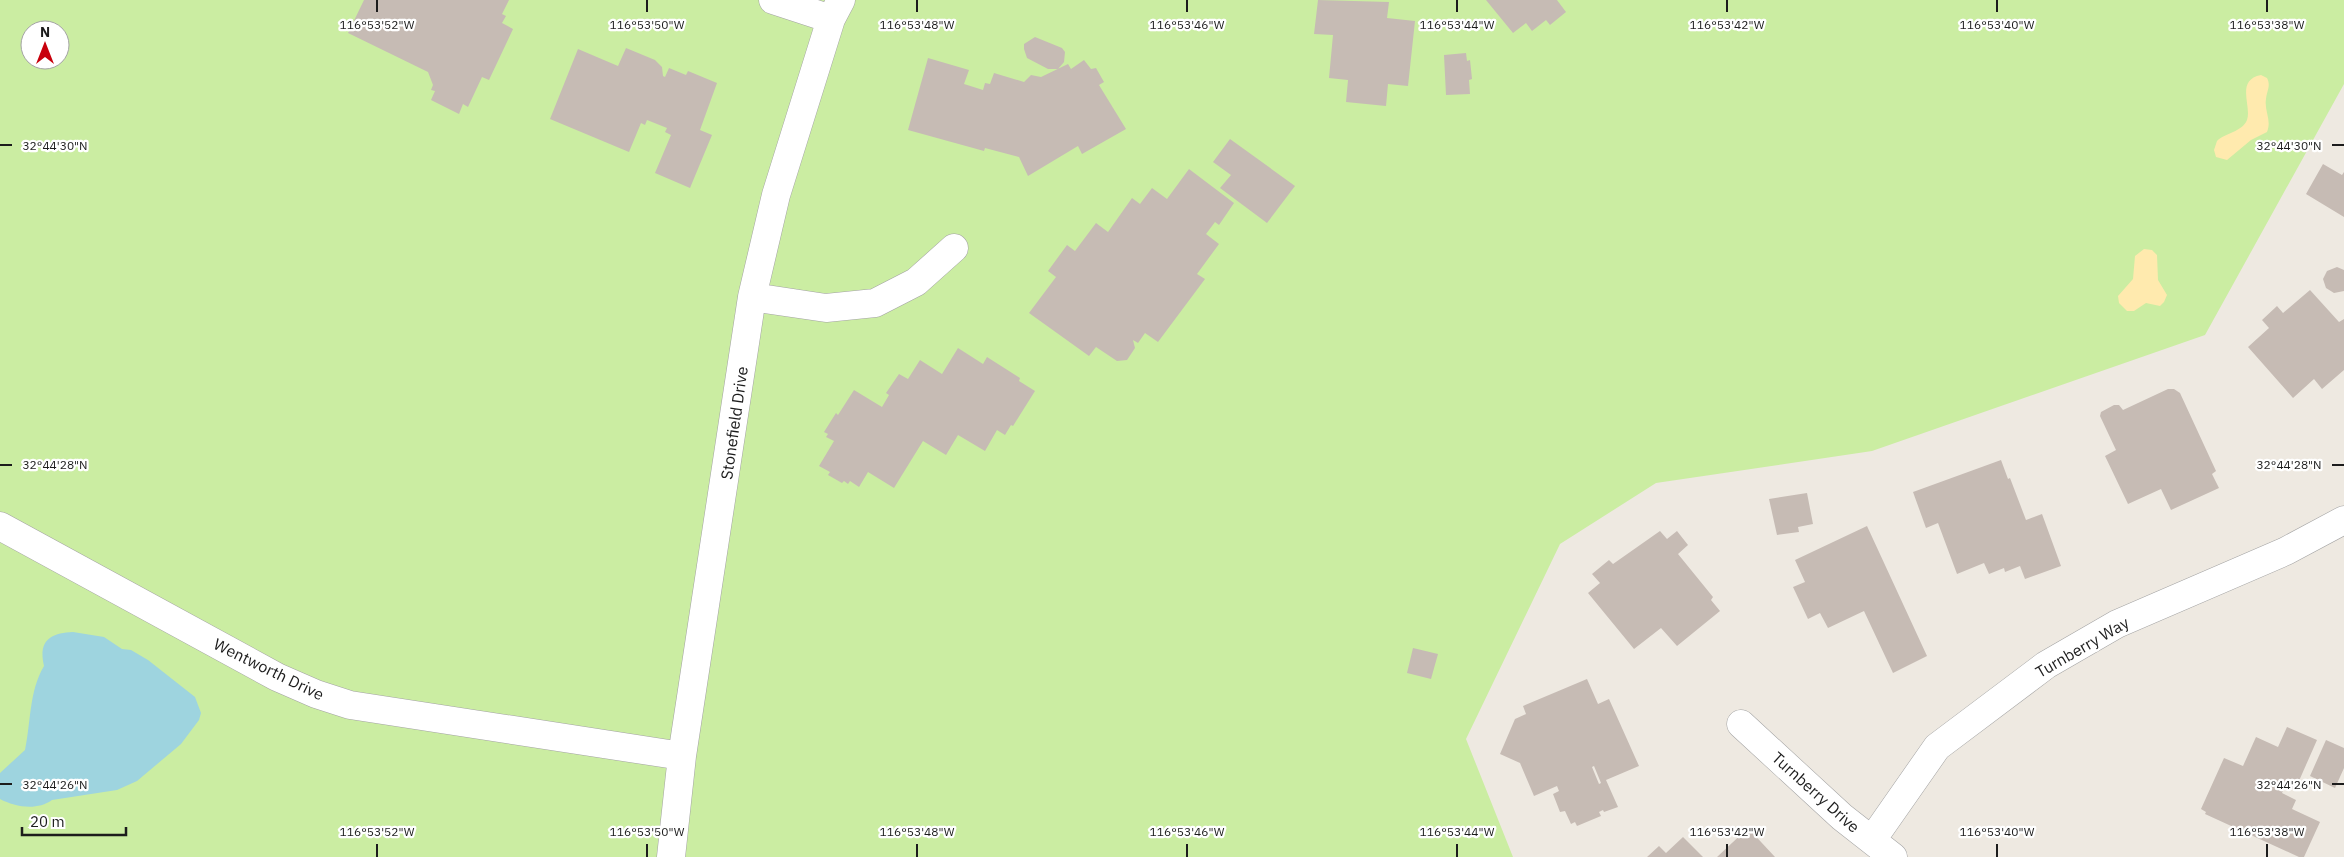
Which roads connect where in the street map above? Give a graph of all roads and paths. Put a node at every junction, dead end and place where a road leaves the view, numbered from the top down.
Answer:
1 (773, 0) edge
2 (836, 10) edge
3 (954, 248) dead end
4 (752, 297) junction
5 (2344, 520) edge
6 (0, 526) edge
7 (1741, 724) dead end
8 (682, 756) junction
9 (1883, 849) edge
10 (672, 857) edge

1 - 2 street
2 - 4 street, Stonefield Drive
3 - 4 street
4 - 8 street, Stonefield Drive
5 - 9 street, Turnberry Way
6 - 8 street, Wentworth Drive
7 - 9 street, Turnberry Drive
8 - 10 street, Stonefield Drive

